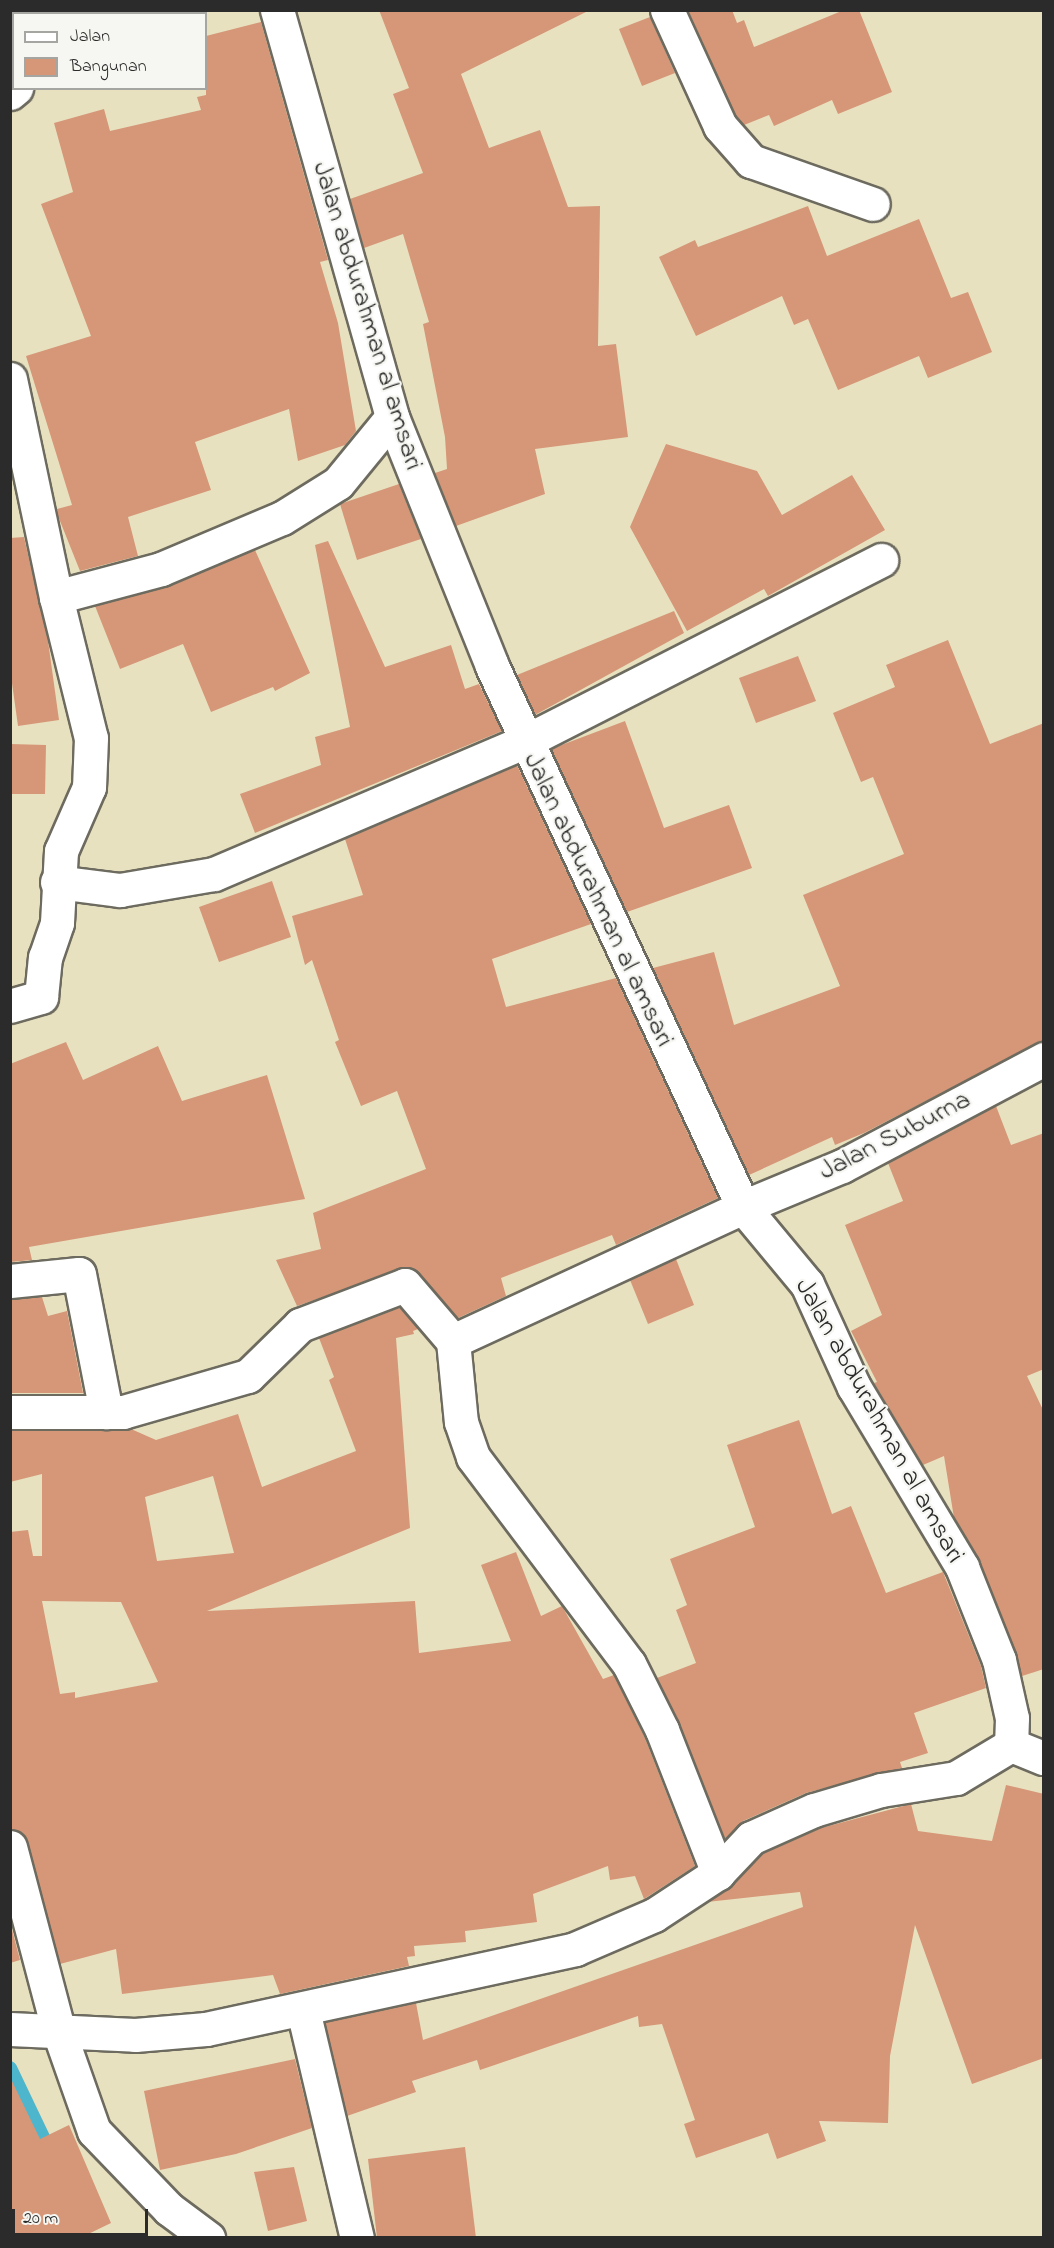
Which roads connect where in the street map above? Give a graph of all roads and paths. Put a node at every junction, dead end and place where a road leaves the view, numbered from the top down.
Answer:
1 (277, 10) edge
2 (667, 10) edge
3 (873, 204) dead end
4 (10, 379) edge
5 (392, 417) junction
6 (23, 495) edge
7 (881, 560) dead end
8 (56, 597) junction
9 (524, 742) junction
10 (57, 882) junction
11 (10, 1006) edge
12 (1044, 1059) edge
13 (743, 1207) junction
14 (10, 1281) edge
15 (453, 1341) junction
16 (10, 1412) edge
17 (106, 1412) junction
18 (1011, 1745) junction
19 (1044, 1758) edge
20 (10, 1847) edge
21 (718, 1873) junction
22 (303, 2010) junction
23 (10, 2029) edge
24 (58, 2029) junction
25 (194, 2233) edge
26 (357, 2238) edge

1 - 5 street, Jalan abdurahman al amsari
2 - 3 street
4 - 6 street
5 - 8 street
5 - 9 street, Jalan abdurahman al amsari
6 - 8 street
7 - 9 street
8 - 10 street
9 - 10 street
9 - 13 street, Jalan abdurahman al amsari
10 - 11 street
12 - 13 street, Jalan Suburna
13 - 15 street, Jalan Suburna
13 - 18 street, Jalan abdurahman al amsari
14 - 17 street
15 - 17 street
15 - 21 street
16 - 17 street
18 - 19 street
18 - 21 street
20 - 24 street
21 - 22 street
22 - 24 street
22 - 26 street
23 - 24 street
24 - 25 street

